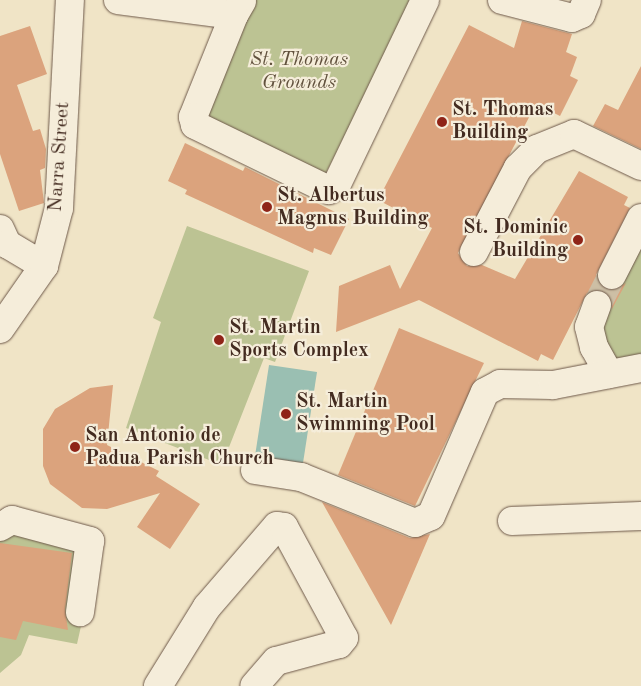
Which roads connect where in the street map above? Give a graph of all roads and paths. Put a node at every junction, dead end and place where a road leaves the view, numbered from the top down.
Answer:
1 (70, 0) edge
2 (118, 0) edge
3 (425, 0) edge
4 (502, 0) edge
5 (587, 0) edge
6 (238, 8) edge
7 (641, 166) edge
8 (641, 218) edge
9 (0, 229) edge
10 (474, 252) dead end
11 (44, 266) junction
12 (612, 275) tunnel mouth
13 (597, 305) tunnel mouth
14 (0, 329) edge
15 (641, 368) edge
16 (610, 374) junction
17 (255, 470) dead end
18 (641, 516) edge
19 (512, 521) dead end
20 (0, 527) edge
21 (80, 612) dead end
22 (158, 686) edge
23 (254, 686) edge

1 - 11 street, Narra Street
2 - 6 street
3 - 6 street
4 - 5 street
7 - 10 street
8 - 12 street
9 - 11 street
11 - 14 street, Narra Street
13 - 16 street
15 - 16 street
16 - 17 street
18 - 19 street
20 - 21 street
22 - 23 street

